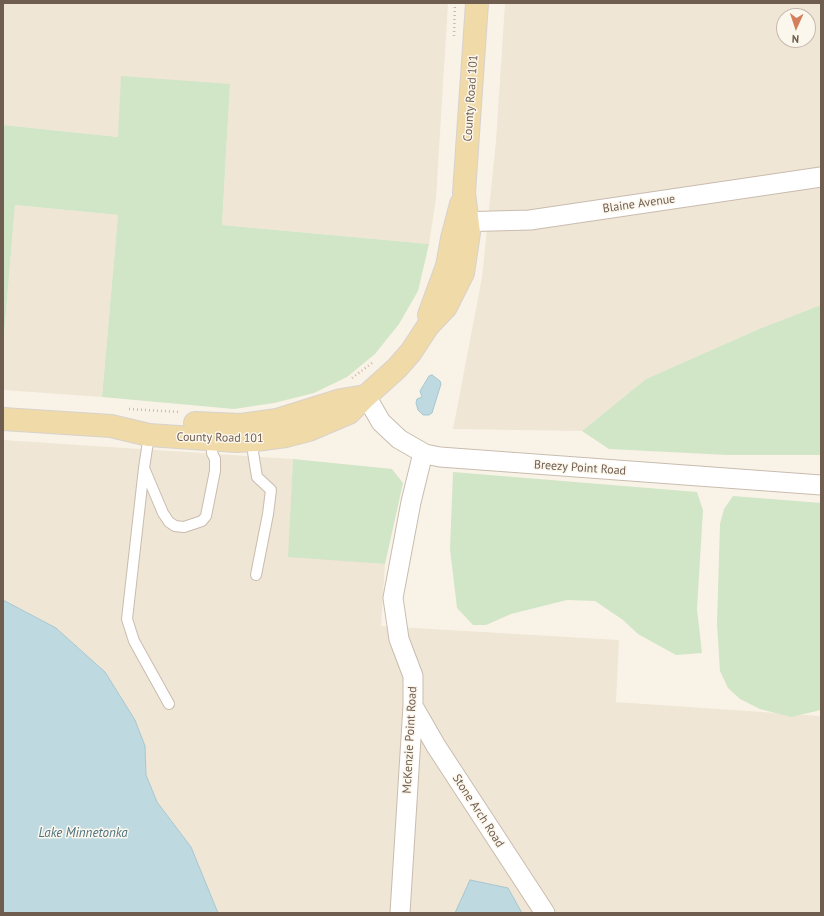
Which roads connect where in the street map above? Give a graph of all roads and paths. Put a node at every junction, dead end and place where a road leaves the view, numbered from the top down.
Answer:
1 (477, 3) edge
2 (821, 177) edge
3 (462, 222) junction
4 (374, 361) dead end
5 (350, 379) dead end
6 (366, 396) junction
7 (3, 419) edge
8 (111, 426) junction
9 (256, 432) junction
10 (149, 435) junction
11 (213, 439) junction
12 (423, 453) junction
13 (144, 468) junction
14 (821, 485) edge
15 (256, 575) dead end
16 (170, 704) dead end
17 (413, 706) junction
18 (400, 913) edge
19 (545, 913) edge

1 - 3 main road, County Road 101
2 - 3 street, Blaine Avenue
3 - 6 main road, County Road 101
4 - 5 path
6 - 9 main road, County Road 101
6 - 12 street, Breezy Point Road
7 - 8 main road, County Road 101
8 - 9 main road, County Road 101
8 - 10 main road, County Road 101
9 - 11 main road, County Road 101
9 - 15 lane
10 - 11 main road, County Road 101
10 - 13 lane
11 - 13 lane
12 - 14 street, Breezy Point Road
12 - 17 street, McKenzie Point Road
13 - 16 lane
17 - 18 street, McKenzie Point Road
17 - 19 street, Stone Arch Road

